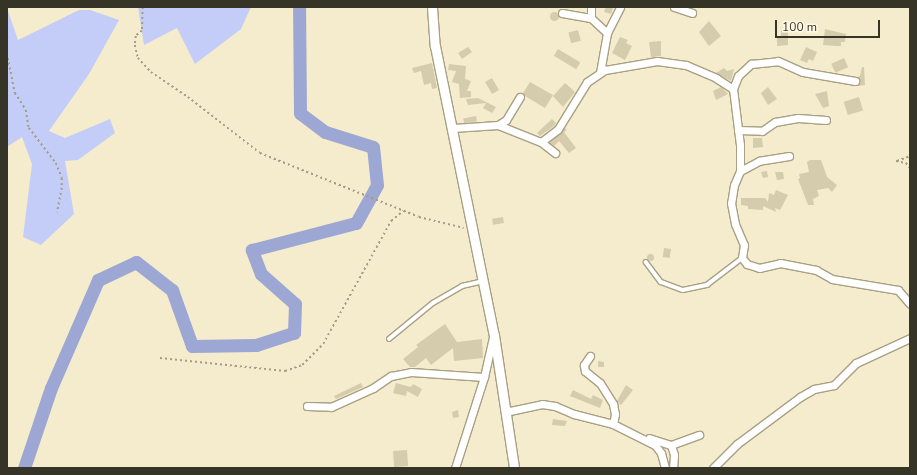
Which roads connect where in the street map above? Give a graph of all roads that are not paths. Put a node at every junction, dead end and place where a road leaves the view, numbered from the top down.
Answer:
1 (591, 7) edge
2 (620, 7) edge
3 (674, 7) edge
4 (431, 8) edge
5 (562, 13) dead end
6 (692, 13) dead end
7 (591, 18) junction
8 (607, 32) junction
9 (600, 72) junction
10 (856, 81) dead end
11 (733, 89) junction
12 (520, 97) dead end
13 (826, 120) dead end
14 (498, 125) junction
15 (453, 128) junction
16 (738, 130) junction
17 (541, 142) junction
18 (555, 153) dead end
19 (788, 156) dead end
20 (740, 171) junction
21 (742, 258) junction
22 (646, 262) dead end
23 (484, 281) junction
24 (910, 304) edge
25 (494, 335) junction
26 (910, 338) edge
27 (389, 339) dead end
28 (590, 356) dead end
29 (484, 377) junction
30 (307, 406) dead end
31 (505, 412) junction
32 (613, 424) junction
33 (627, 432) junction
34 (699, 435) dead end
35 (671, 445) junction
36 (455, 468) edge
37 (514, 468) edge
38 (665, 468) edge
39 (673, 468) edge
40 (713, 468) edge

1 - 7 street
2 - 8 street
3 - 6 street
4 - 15 street
5 - 7 street
7 - 8 street
8 - 9 street
9 - 11 street
9 - 17 street
10 - 11 street
11 - 16 street
12 - 14 street
13 - 16 street
14 - 15 street
14 - 17 street
15 - 23 street
16 - 20 street
17 - 18 street
19 - 20 street
20 - 21 street
21 - 22 lane
21 - 24 street
23 - 25 street
23 - 27 lane
25 - 29 street
25 - 31 street
26 - 40 street
28 - 32 street
29 - 30 street
29 - 36 street
31 - 32 street
31 - 37 street
32 - 33 street
33 - 35 street
33 - 38 street
34 - 35 street
35 - 39 street

